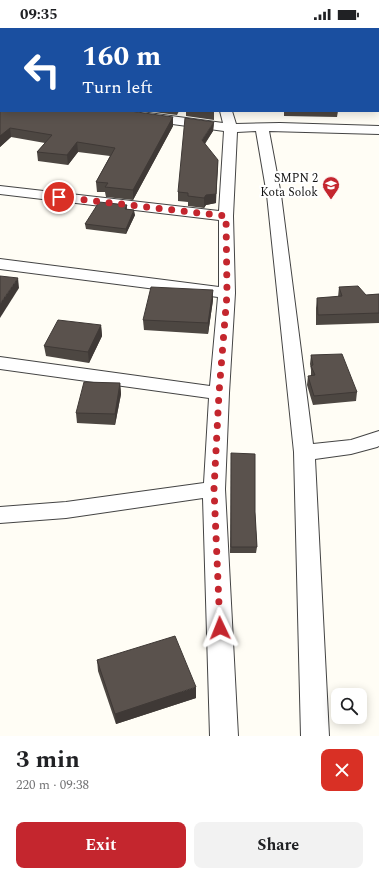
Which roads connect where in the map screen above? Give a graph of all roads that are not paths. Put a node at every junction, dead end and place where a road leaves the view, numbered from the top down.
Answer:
1 (121, 112) edge
2 (229, 119) edge
3 (273, 123) junction
4 (379, 130) edge
5 (0, 190) edge
6 (226, 216) junction
7 (0, 264) edge
8 (227, 294) junction
9 (0, 363) edge
10 (219, 393) junction
11 (379, 438) edge
12 (304, 452) junction
13 (214, 489) junction
14 (0, 515) edge
15 (224, 736) edge
16 (315, 736) edge

1 - 2 street
2 - 3 street
2 - 6 street
3 - 4 street
3 - 12 street
5 - 6 street
6 - 8 street
7 - 8 street
8 - 10 street
9 - 10 street
10 - 13 street
11 - 12 street
12 - 16 street
13 - 14 street
13 - 15 street

